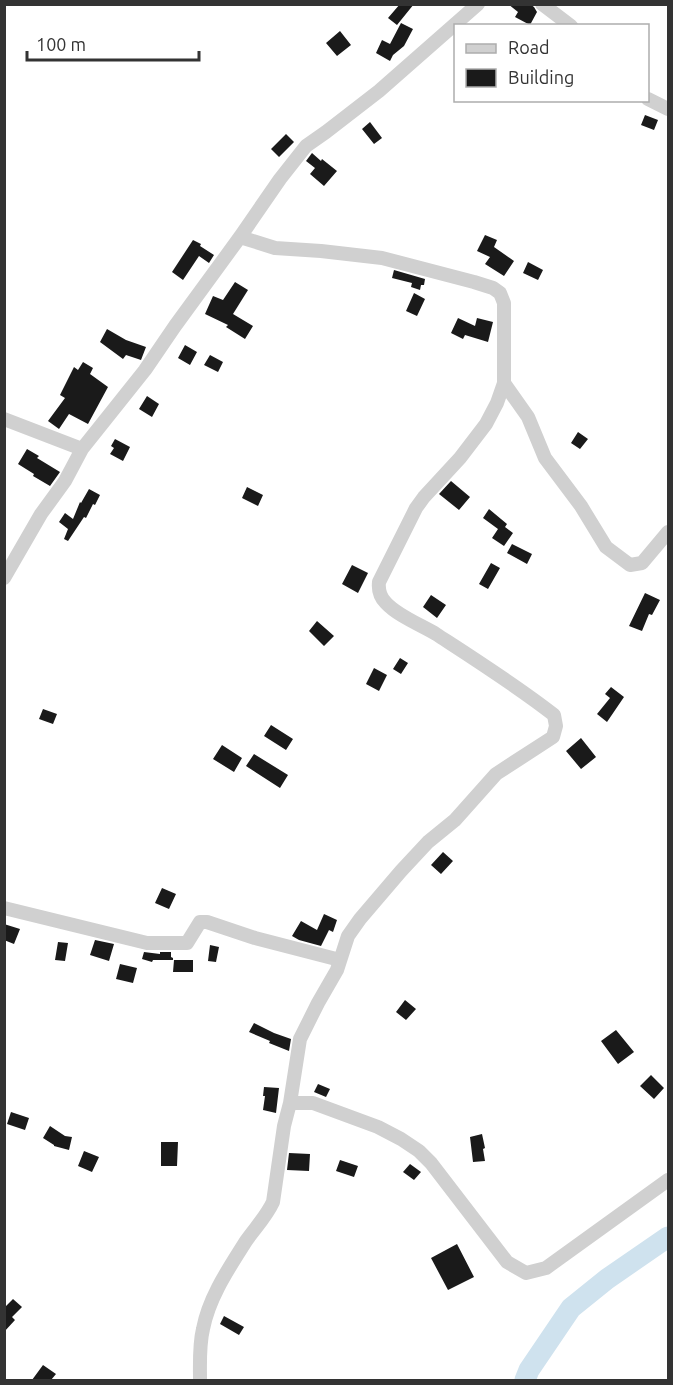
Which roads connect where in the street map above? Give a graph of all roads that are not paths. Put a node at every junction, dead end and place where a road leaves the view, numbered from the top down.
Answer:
1 (478, 4) edge
2 (542, 4) edge
3 (455, 24) edge
4 (568, 24) edge
5 (454, 25) edge
6 (649, 99) edge
7 (669, 109) edge
8 (240, 237) junction
9 (504, 383) junction
10 (4, 419) edge
11 (82, 449) junction
12 (669, 532) edge
13 (4, 578) edge
14 (4, 908) edge
15 (340, 960) junction
16 (290, 1103) junction
17 (669, 1180) edge
18 (200, 1380) edge

1 - 3 street
2 - 4 street
5 - 8 street
6 - 7 street
8 - 9 street
8 - 11 street
9 - 12 street
9 - 15 street
10 - 11 street
11 - 13 street
14 - 15 street
15 - 16 street
16 - 17 street
16 - 18 street

